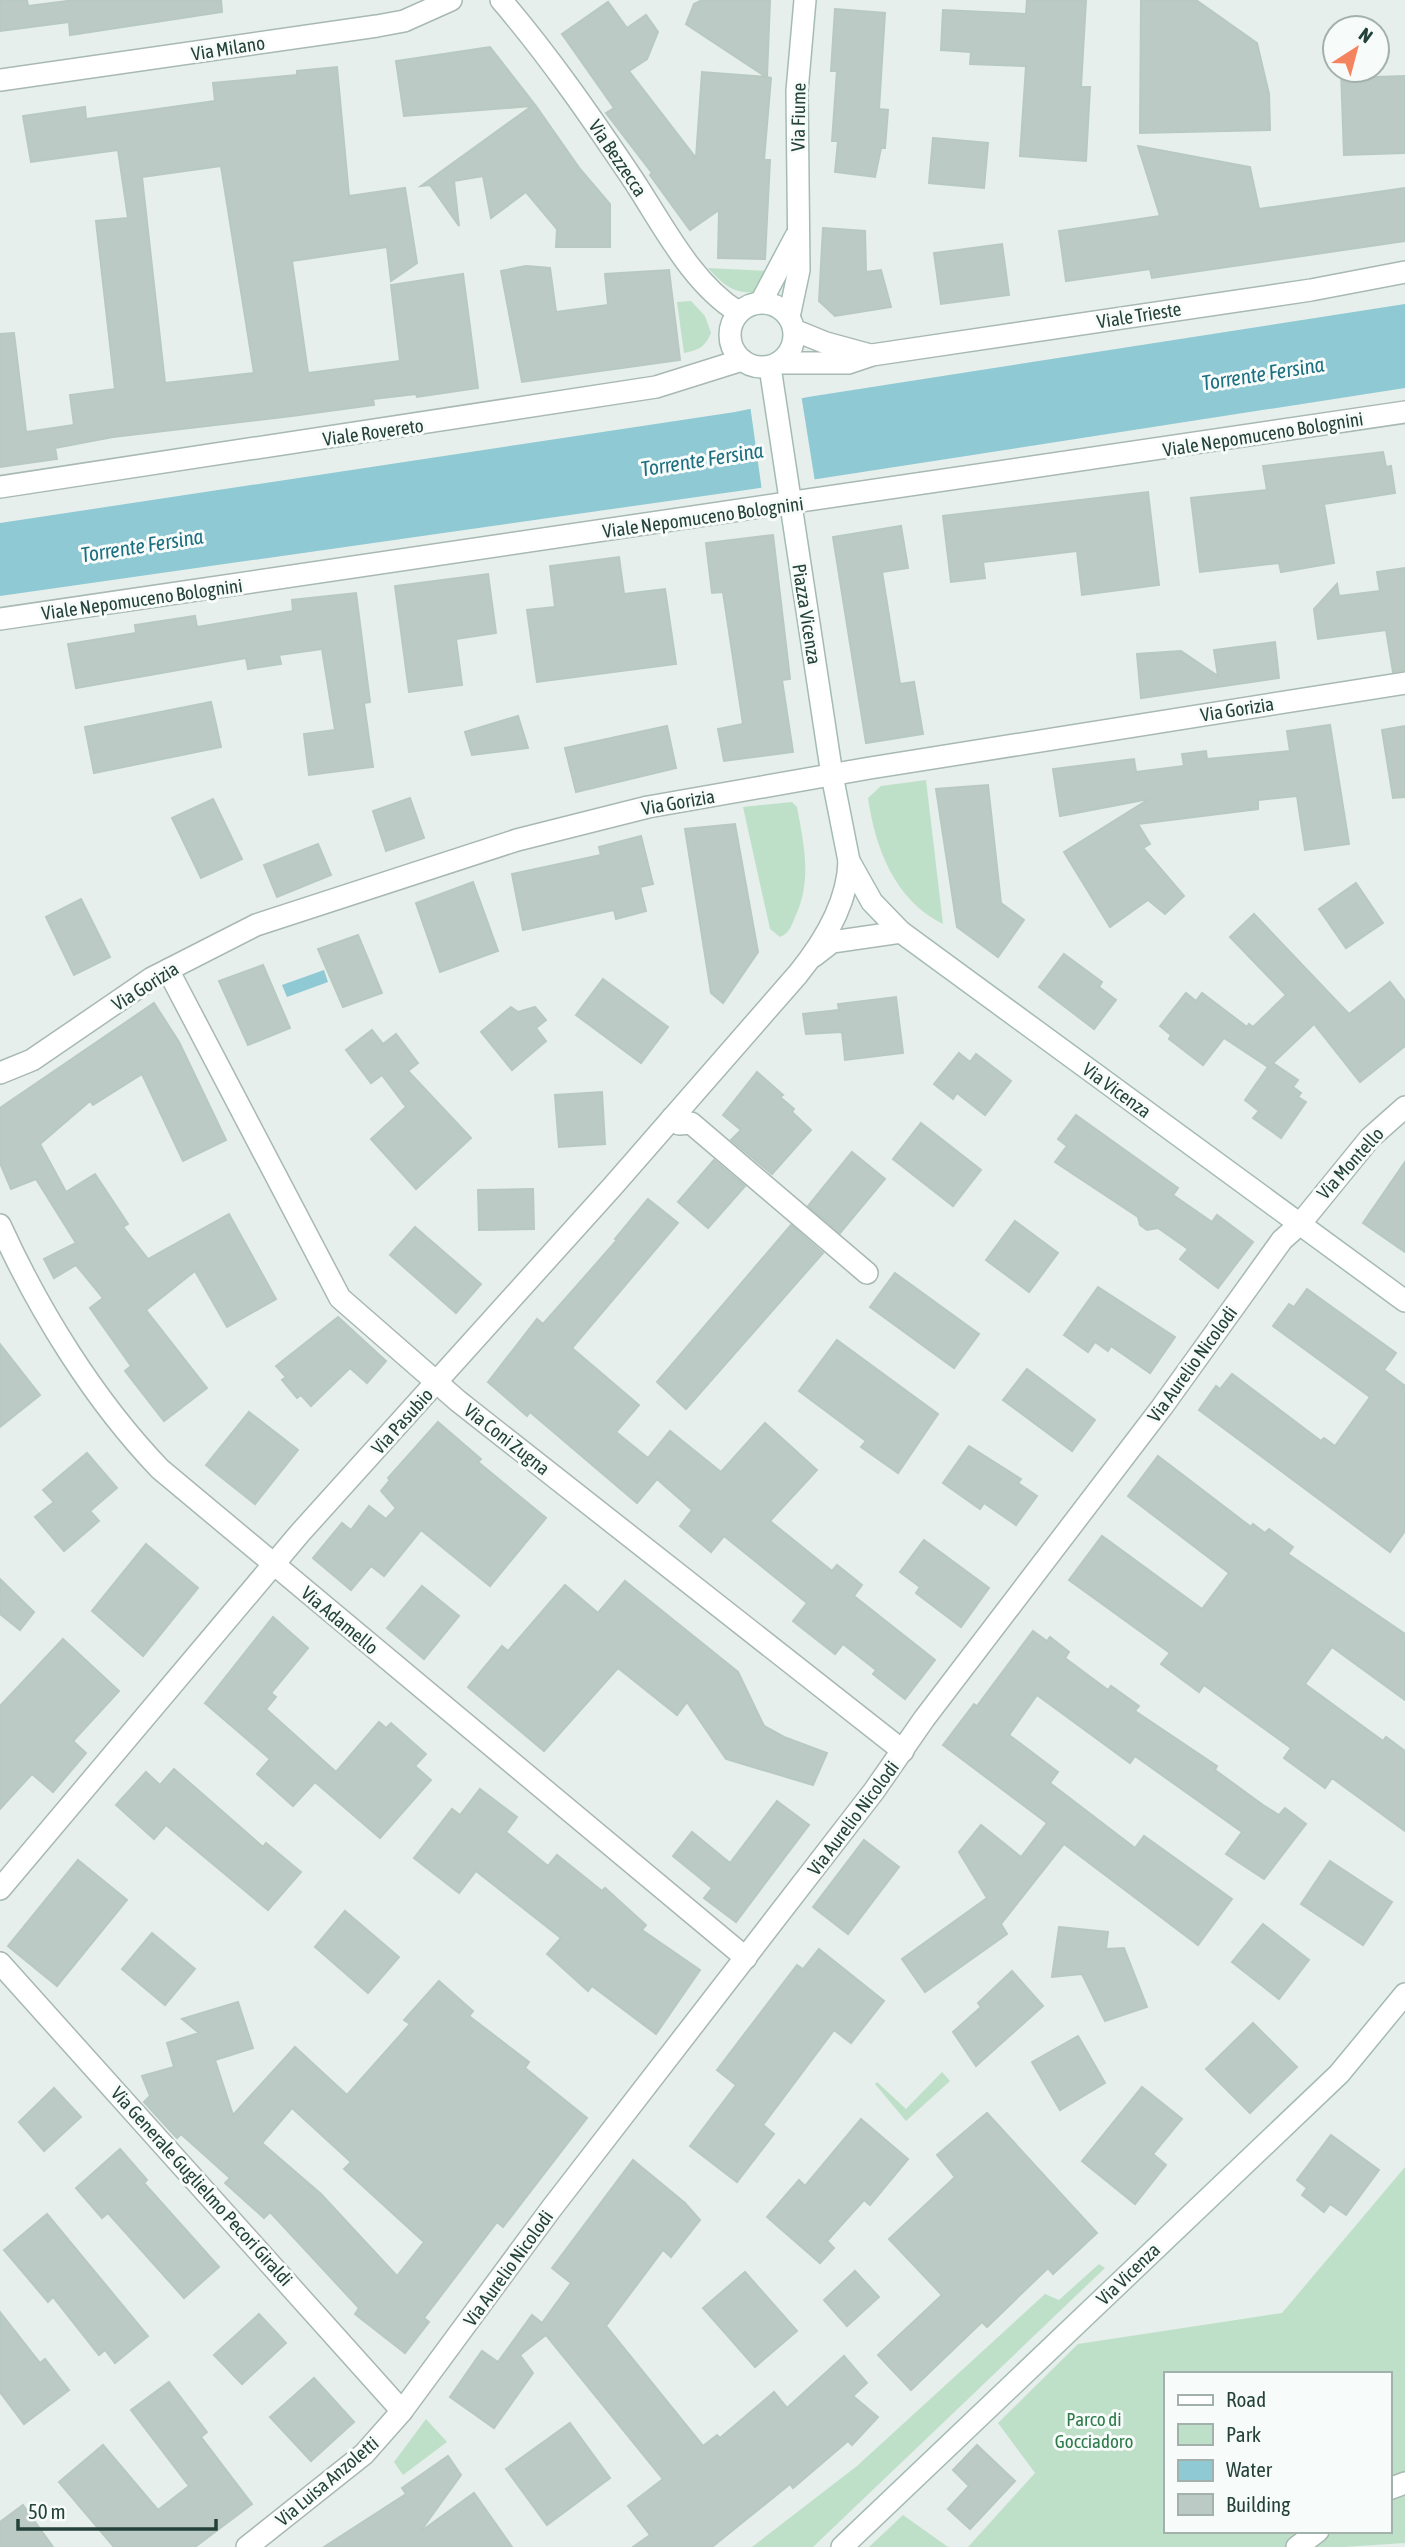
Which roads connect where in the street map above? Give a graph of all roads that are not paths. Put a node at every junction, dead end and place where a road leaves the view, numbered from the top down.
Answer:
1 (451, 0) edge
2 (501, 0) edge
3 (806, 0) edge
4 (0, 80) edge
5 (797, 234) junction
6 (1405, 272) edge
7 (761, 302) junction
8 (738, 312) junction
9 (791, 323) junction
10 (872, 355) junction
11 (742, 360) junction
12 (774, 365) junction
13 (1405, 412) edge
14 (0, 486) edge
15 (790, 496) junction
16 (0, 620) edge
17 (1405, 683) edge
18 (832, 775) junction
19 (849, 861) junction
20 (901, 932) junction
21 (810, 959) junction
22 (167, 970) junction
23 (0, 1073) edge
24 (1405, 1107) edge
25 (672, 1118) junction
26 (1300, 1224) junction
27 (0, 1225) edge
28 (867, 1273) dead end
29 (1405, 1301) edge
30 (436, 1383) junction
31 (272, 1566) junction
32 (903, 1751) junction
33 (0, 1889) edge
34 (746, 1958) junction
35 (0, 1963) edge
36 (1405, 1994) edge
37 (402, 2411) junction
38 (1315, 2533) edge
39 (247, 2547) edge
40 (842, 2547) edge
41 (1297, 2547) edge

1 - 4 street, Via Milano
2 - 8 street, Via Bezzecca
3 - 5 street, Via Fiume
5 - 7 street, Via Fiume
5 - 9 street, Via Fiume
6 - 10 street, Viale Trieste
7 - 8 street
7 - 9 street
8 - 11 street
9 - 10 street, Viale Trieste
9 - 12 street
10 - 12 street, Viale Trieste
11 - 12 street
11 - 14 street, Viale Rovereto
12 - 15 street, Piazza Vicenza
13 - 15 street, Viale Nepomuceno Bolognini
15 - 16 street, Viale Nepomuceno Bolognini
15 - 18 street, Piazza Vicenza
17 - 18 street, Via Gorizia
18 - 19 street, Piazza Vicenza
18 - 22 street, Via Gorizia
19 - 20 street, Via Vicenza
19 - 21 street, Via Pasubio
20 - 21 street, Via Pasubio
20 - 26 street, Via Vicenza
21 - 25 street, Via Pasubio
22 - 23 street, Via Gorizia
22 - 30 street, Via Coni Zugna
24 - 26 street, Via Montello
25 - 28 street
25 - 30 street, Via Pasubio
26 - 29 street, Via Vicenza
26 - 32 street, Via Aurelio Nicolodi
27 - 31 street, Via Adamello
30 - 31 street, Via Pasubio
30 - 32 street, Via Coni Zugna
31 - 33 street, Via Pasubio
31 - 34 street, Via Adamello
32 - 34 street, Via Aurelio Nicolodi
34 - 37 street, Via Aurelio Nicolodi
35 - 37 street, Via Generale Guglielmo Pecori Giraldi
36 - 40 street, Via Vicenza
37 - 39 street, Via Luisa Anzoletti
38 - 41 street

